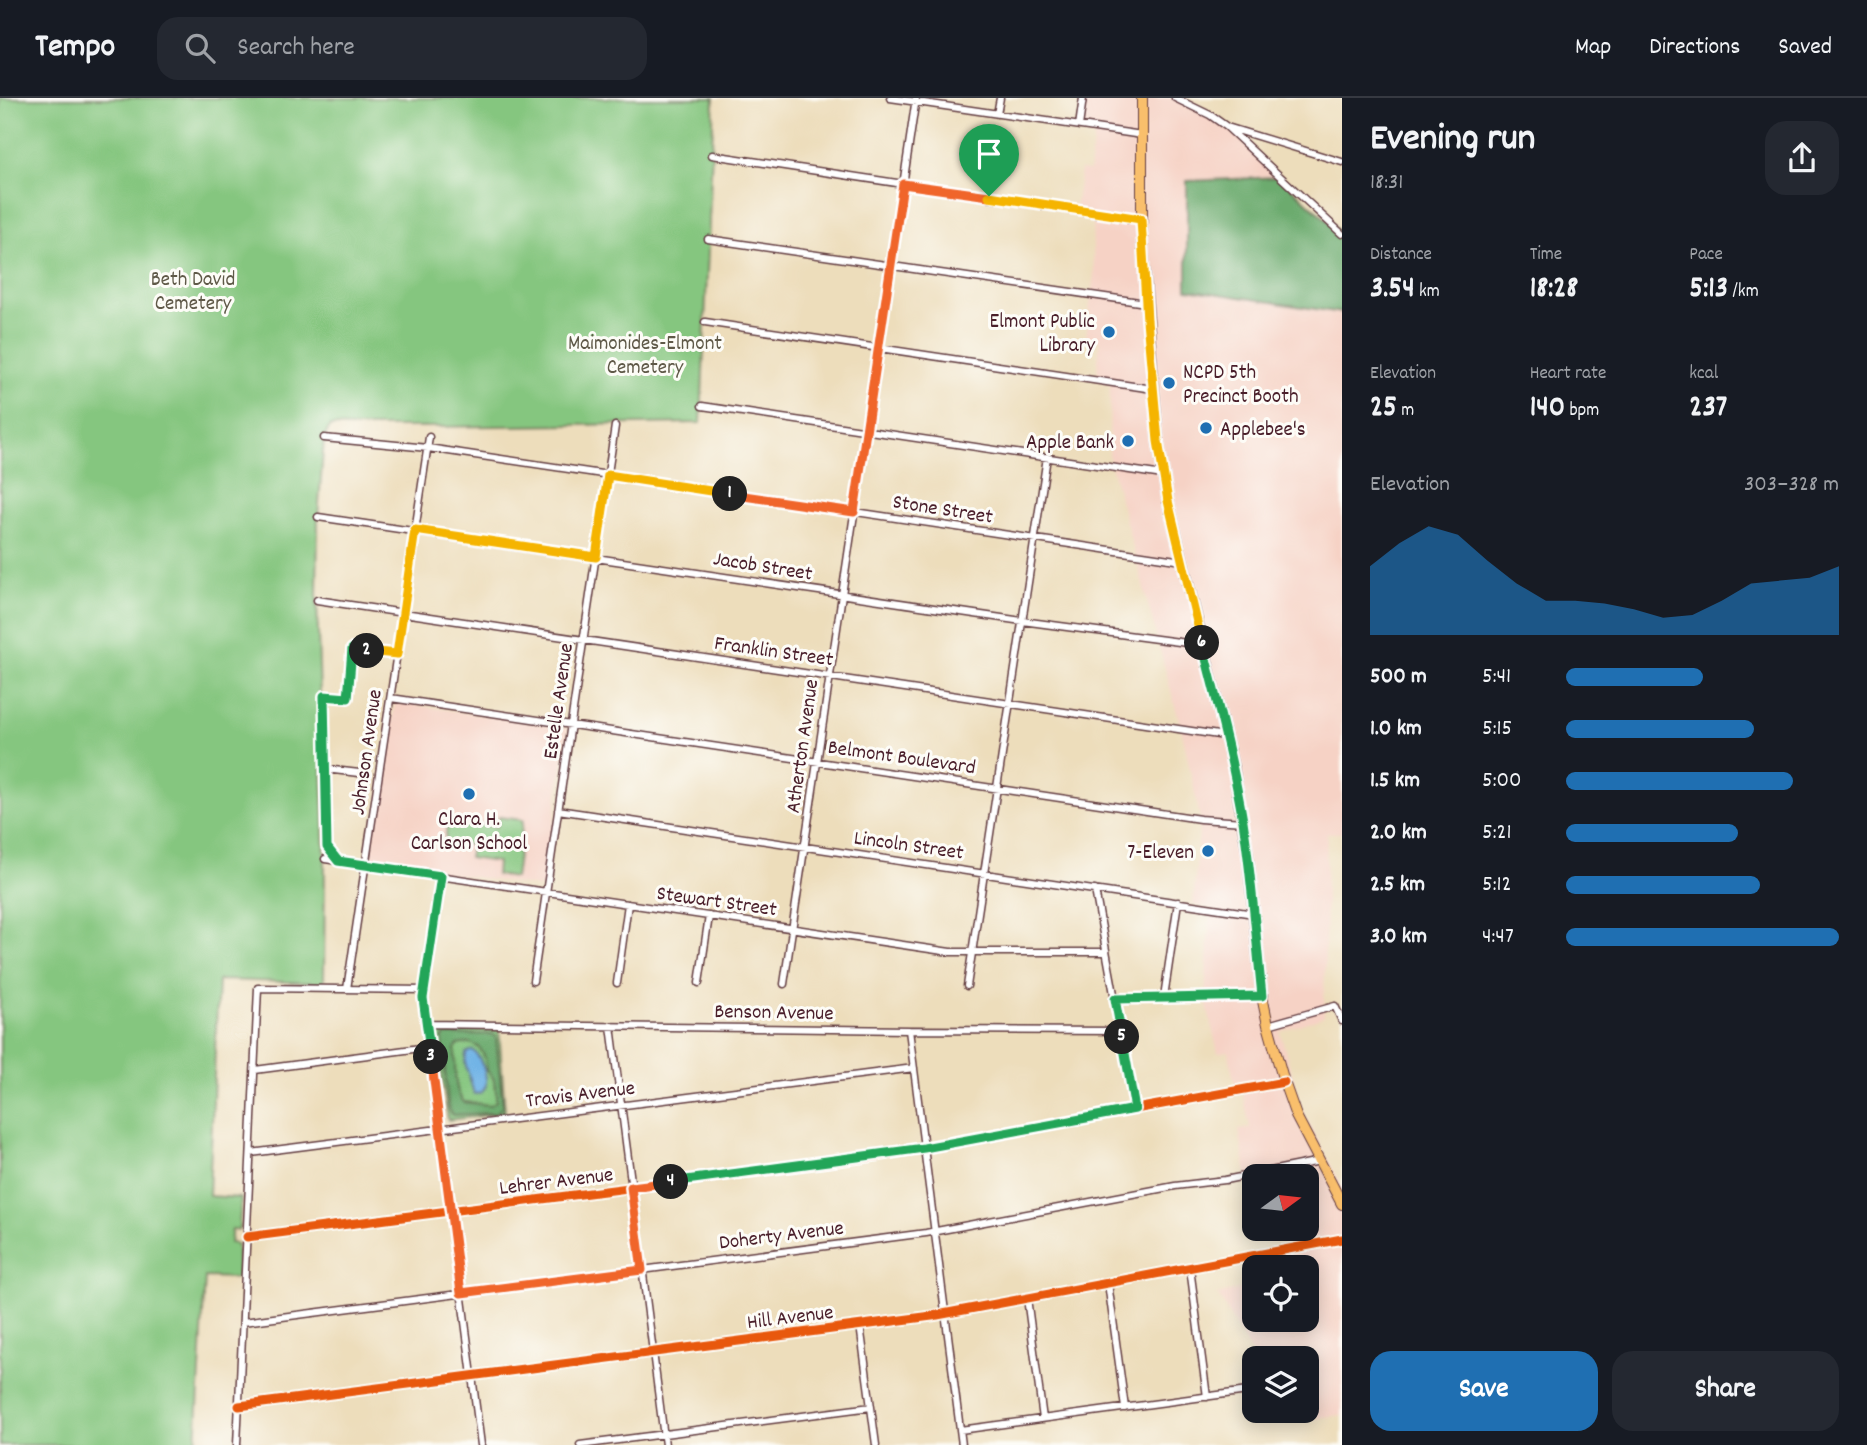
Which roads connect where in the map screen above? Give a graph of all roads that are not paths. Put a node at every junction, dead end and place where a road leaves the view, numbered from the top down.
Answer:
1 (890, 98) edge
2 (1000, 98) edge
3 (1083, 98) edge
4 (1142, 98) edge
5 (1175, 98) edge
6 (915, 100) edge
7 (997, 114) junction
8 (1079, 126) junction
9 (1227, 127) junction
10 (1142, 135) junction
11 (712, 155) dead end
12 (1342, 162) edge
13 (903, 184) junction
14 (1141, 219) junction
15 (1342, 234) edge
16 (708, 239) dead end
17 (891, 266) junction
18 (1146, 303) junction
19 (705, 322) dead end
20 (878, 348) junction
21 (1153, 389) junction
22 (702, 406) dead end
23 (615, 426) dead end
24 (866, 430) junction
25 (429, 437) dead end
26 (324, 438) dead end
27 (428, 448) junction
28 (1047, 457) junction
29 (608, 475) junction
30 (1163, 475) junction
31 (854, 512) junction
32 (318, 517) dead end
33 (415, 530) junction
34 (1035, 539) junction
35 (596, 557) junction
36 (1183, 561) junction
37 (842, 594) junction
38 (317, 600) dead end
39 (403, 612) junction
40 (1022, 621) junction
41 (583, 639) junction
42 (1202, 645) junction
43 (397, 654) junction
44 (830, 676) junction
45 (391, 698) junction
46 (1010, 703) junction
47 (571, 724) junction
48 (1225, 736) junction
49 (817, 761) junction
50 (325, 769) junction
51 (359, 773) dead end
52 (997, 788) junction
53 (558, 810) junction
54 (1243, 822) junction
55 (804, 846) junction
56 (325, 859) dead end
57 (338, 861) junction
58 (365, 864) junction
59 (985, 873) junction
60 (441, 876) junction
61 (1094, 890) junction
62 (546, 891) junction
63 (1178, 902) junction
64 (628, 904) junction
65 (1254, 914) junction
66 (709, 916) junction
67 (792, 929) junction
68 (973, 951) junction
69 (1106, 951) junction
70 (533, 981) dead end
71 (617, 983) dead end
72 (699, 983) dead end
73 (784, 984) dead end
74 (967, 986) dead end
75 (347, 989) junction
76 (425, 990) junction
77 (1262, 996) junction
78 (1164, 997) junction
79 (1115, 999) junction
80 (1342, 999) edge
81 (1335, 1006) junction
82 (1342, 1021) edge
83 (426, 1024) junction
84 (1268, 1025) junction
85 (611, 1026) junction
86 (909, 1030) junction
87 (1121, 1031) junction
88 (428, 1047) junction
89 (914, 1068) junction
90 (255, 1070) junction
91 (1284, 1082) junction
92 (621, 1105) junction
93 (1135, 1109) junction
94 (440, 1129) junction
95 (924, 1148) junction
96 (251, 1153) junction
97 (1320, 1161) junction
98 (631, 1187) junction
99 (1342, 1204) edge
100 (450, 1211) junction
101 (935, 1231) junction
102 (247, 1237) junction
103 (1342, 1239) edge
104 (1190, 1268) junction
105 (642, 1270) junction
106 (1108, 1283) junction
107 (461, 1293) junction
108 (1027, 1298) junction
109 (946, 1313) junction
110 (243, 1322) junction
111 (860, 1325) junction
112 (653, 1352) junction
113 (472, 1376) junction
114 (1242, 1392) edge
115 (1207, 1397) junction
116 (239, 1406) junction
117 (871, 1407) junction
118 (1125, 1408) junction
119 (1043, 1419) junction
120 (960, 1430) junction
121 (663, 1434) junction
122 (237, 1445) edge
123 (481, 1445) edge
124 (580, 1445) edge
125 (665, 1445) edge
126 (876, 1445) edge
127 (962, 1445) edge

1 - 6 street
2 - 7 street
3 - 8 street
4 - 10 main road
5 - 9 street
6 - 7 street
6 - 13 street, Atherton Avenue
7 - 8 street
8 - 10 street
9 - 12 street
9 - 15 street
10 - 14 main road
11 - 13 street
13 - 14 street
13 - 17 street, Atherton Avenue
14 - 18 main road
16 - 17 street
17 - 18 street
17 - 20 street, Atherton Avenue
18 - 21 main road
19 - 20 street
20 - 21 street
20 - 24 street, Atherton Avenue
21 - 30 main road
22 - 24 street
23 - 29 street, Estelle Avenue
24 - 28 street
24 - 31 street, Atherton Avenue
25 - 27 street, Johnson Avenue
26 - 27 street, Stone Street
27 - 29 street, Stone Street
27 - 33 street, Johnson Avenue
28 - 30 street
28 - 34 street
29 - 31 street, Stone Street
29 - 35 street, Estelle Avenue
30 - 36 main road
31 - 34 street, Stone Street
31 - 37 street, Atherton Avenue
32 - 33 street, Jacob Street
33 - 35 street, Jacob Street
33 - 39 street, Johnson Avenue
34 - 36 street, Stone Street
34 - 40 street
35 - 37 street, Jacob Street
35 - 41 street, Estelle Avenue
36 - 42 main road
37 - 40 street, Jacob Street
37 - 44 street, Atherton Avenue
38 - 39 street, Franklin Street
39 - 41 street, Franklin Street
39 - 43 street, Johnson Avenue
40 - 42 street, Jacob Street
40 - 46 street
41 - 44 street, Franklin Street
41 - 47 street, Estelle Avenue
42 - 48 main road
43 - 45 street, Johnson Avenue
43 - 50 street
44 - 46 street, Franklin Street
44 - 49 street, Atherton Avenue
45 - 47 street, Belmont Boulevard
45 - 58 street, Johnson Avenue
46 - 48 street, Franklin Street
46 - 52 street
47 - 49 street, Belmont Boulevard
47 - 53 street, Estelle Avenue
48 - 54 main road
49 - 52 street, Belmont Boulevard
49 - 55 street, Atherton Avenue
50 - 51 street
50 - 57 street
52 - 54 street, Belmont Boulevard
52 - 59 street
53 - 55 street, Lincoln Street
53 - 62 street, Estelle Avenue
54 - 65 main road
55 - 59 street, Lincoln Street
55 - 67 street, Atherton Avenue
56 - 57 street, Stewart Street
57 - 58 street, Stewart Street
58 - 60 street, Stewart Street
58 - 75 street, Johnson Avenue
59 - 61 street, Lincoln Street
59 - 68 street
60 - 62 street, Stewart Street
60 - 76 street
61 - 63 street, Lincoln Street
61 - 69 street
62 - 64 street, Stewart Street
62 - 70 street, Estelle Avenue
63 - 65 street, Lincoln Street
63 - 78 street
64 - 66 street, Stewart Street
64 - 71 street
65 - 77 main road
66 - 67 street, Stewart Street
66 - 72 street
67 - 68 street, Stewart Street
67 - 73 street, Atherton Avenue
68 - 69 street, Stewart Street
68 - 74 street
69 - 79 street
75 - 76 street
75 - 90 street
76 - 83 street
77 - 78 street
77 - 84 main road
78 - 79 street
79 - 87 street
80 - 81 street
81 - 82 street
81 - 84 street
83 - 85 street, Benson Avenue
83 - 88 street
84 - 91 main road
85 - 86 street, Benson Avenue
85 - 92 street
86 - 87 street, Benson Avenue
86 - 89 street
87 - 93 street
88 - 90 street
88 - 94 street
89 - 92 street, Travis Avenue
89 - 95 street
90 - 96 street
91 - 93 street, Lehrer Avenue
91 - 97 main road
92 - 94 street, Travis Avenue
92 - 98 street
93 - 95 street, Lehrer Avenue
94 - 96 street, Travis Avenue
94 - 100 street
95 - 98 street, Lehrer Avenue
95 - 101 street
96 - 102 street
97 - 99 main road
97 - 101 street, Doherty Avenue
98 - 100 street, Lehrer Avenue
98 - 105 street
100 - 102 street, Lehrer Avenue
100 - 107 street
101 - 105 street, Doherty Avenue
101 - 109 street
102 - 110 street
103 - 104 street, Hill Avenue
104 - 106 street, Hill Avenue
104 - 115 street
105 - 107 street, Doherty Avenue
105 - 112 street
106 - 108 street, Hill Avenue
106 - 118 street
107 - 110 street, Doherty Avenue
107 - 113 street
108 - 109 street, Hill Avenue
108 - 119 street
109 - 111 street, Hill Avenue
109 - 120 street
110 - 116 street
111 - 112 street, Hill Avenue
111 - 117 street
112 - 113 street, Hill Avenue
112 - 121 street
113 - 116 street, Hill Avenue
113 - 123 street
114 - 115 street
115 - 118 street
116 - 122 street
117 - 121 street
117 - 126 street
118 - 119 street
119 - 120 street
120 - 127 street
121 - 124 street
121 - 125 street

